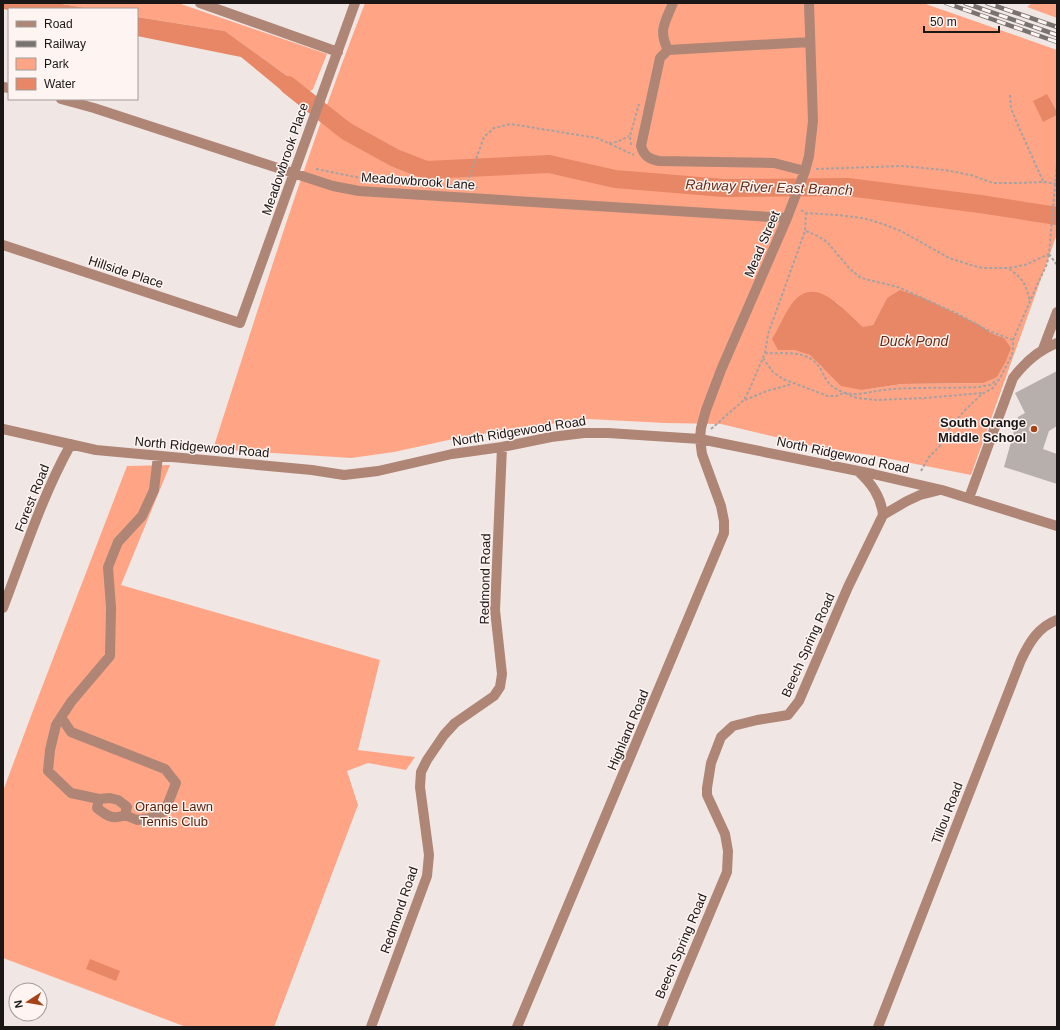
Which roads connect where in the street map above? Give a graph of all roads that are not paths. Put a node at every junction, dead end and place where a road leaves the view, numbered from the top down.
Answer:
1 (200, 3) edge
2 (355, 3) edge
3 (673, 3) edge
4 (809, 3) edge
5 (810, 42) junction
6 (668, 50) junction
7 (338, 52) junction
8 (65, 100) edge
9 (295, 173) junction
10 (807, 173) junction
11 (787, 218) junction
12 (3, 245) edge
13 (1057, 312) edge
14 (240, 323) joint
15 (1057, 343) edge
16 (1043, 349) junction
17 (3, 429) edge
18 (700, 439) junction
19 (71, 444) junction
20 (502, 447) junction
21 (158, 456) junction
22 (857, 471) junction
23 (942, 490) junction
24 (969, 498) junction
25 (883, 515) junction
26 (1057, 526) edge
27 (3, 608) edge
28 (1057, 620) edge
29 (61, 717) junction
30 (99, 799) junction
31 (126, 815) junction
32 (371, 1027) edge
33 (517, 1027) edge
34 (662, 1027) edge
35 (878, 1027) edge

1 - 7 street
2 - 7 street, Meadowbrook Place
3 - 6 street
4 - 5 street, Mead Street
5 - 6 street
5 - 10 street, Mead Street
6 - 10 street
7 - 9 street, Meadowbrook Place
8 - 9 street, Meadowbrook Lane
9 - 11 street, Meadowbrook Lane
9 - 14 street, Meadowbrook Place
10 - 11 street, Mead Street
11 - 18 street, Mead Street
12 - 14 street, Hillside Place
13 - 16 street
15 - 16 street
16 - 24 street
17 - 19 street, North Ridgewood Road
18 - 20 street, North Ridgewood Road
18 - 22 street, North Ridgewood Road
18 - 33 street, Highland Road
19 - 21 street, North Ridgewood Road
19 - 27 street, Forest Road
20 - 21 street, North Ridgewood Road
20 - 32 street, Redmond Road
21 - 29 street
22 - 23 street, North Ridgewood Road
22 - 25 street
23 - 24 street, North Ridgewood Road
23 - 25 street
24 - 26 street, North Ridgewood Road
25 - 34 street, Beech Spring Road
28 - 35 street, Tillou Road
29 - 30 street
29 - 31 street
30 - 31 street
30 - 31 street

